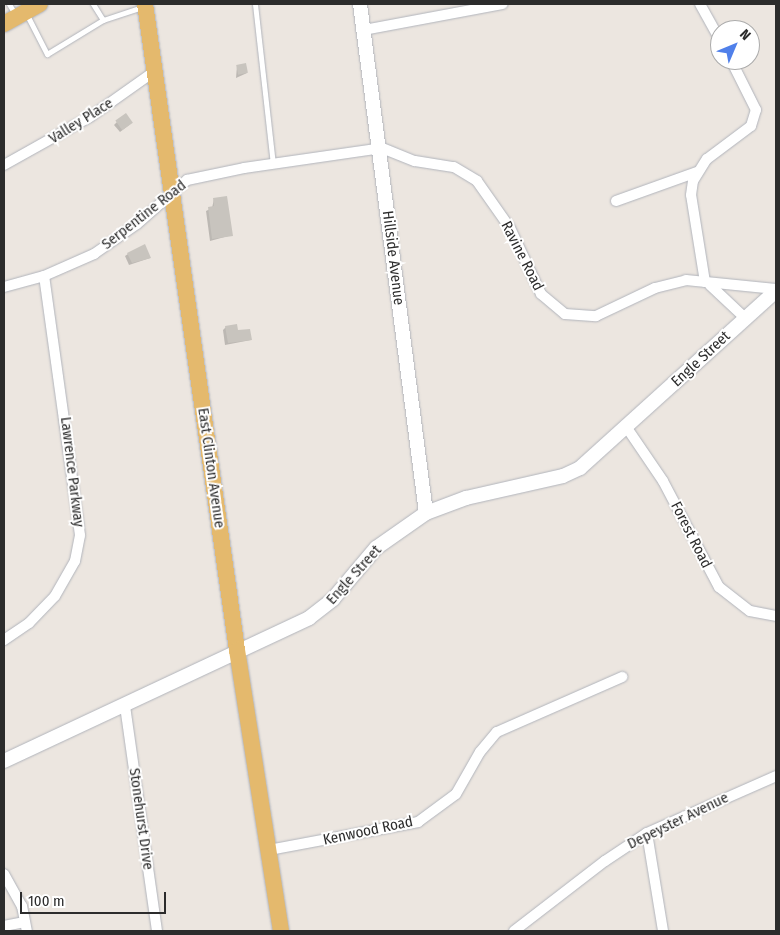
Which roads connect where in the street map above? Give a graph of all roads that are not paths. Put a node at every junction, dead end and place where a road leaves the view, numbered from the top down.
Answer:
1 (40, 4) edge
2 (93, 4) edge
3 (255, 4) edge
4 (360, 4) edge
5 (502, 4) edge
6 (700, 4) edge
7 (145, 5) edge
8 (14, 14) edge
9 (102, 20) junction
10 (710, 22) edge
11 (364, 30) junction
12 (737, 70) edge
13 (155, 71) junction
14 (379, 148) junction
15 (273, 164) junction
16 (4, 165) edge
17 (697, 172) junction
18 (173, 193) junction
19 (616, 201) dead end
20 (44, 276) junction
21 (705, 282) junction
22 (4, 287) edge
23 (776, 290) edge
24 (745, 318) junction
25 (627, 428) junction
26 (426, 513) junction
27 (776, 616) edge
28 (4, 640) edge
29 (237, 650) junction
30 (622, 677) dead end
31 (125, 706) junction
32 (4, 761) edge
33 (776, 776) edge
34 (647, 833) junction
35 (269, 850) junction
36 (4, 874) edge
37 (4, 926) edge
38 (26, 927) edge
39 (156, 931) edge
40 (281, 931) edge
41 (514, 931) edge
42 (662, 931) edge

1 - 8 main road
2 - 9 lane
3 - 15 lane
4 - 11 street, Hillside Avenue
5 - 11 street
6 - 10 street
7 - 9 lane
7 - 13 main road, East Clinton Avenue
8 - 9 lane
11 - 14 street, Hillside Avenue
12 - 17 street
13 - 16 street, Valley Place
13 - 18 main road, East Clinton Avenue
14 - 15 street, Serpentine Road
14 - 21 street, Ravine Road
14 - 26 street, Hillside Avenue
15 - 18 street, Serpentine Road
17 - 19 street
17 - 21 street
18 - 20 street, Serpentine Road
18 - 29 main road, East Clinton Avenue
20 - 22 street, Serpentine Road
20 - 28 street, Lawrence Parkway
21 - 23 street, Ravine Road
21 - 24 street
23 - 24 street, Engle Street
24 - 25 street, Engle Street
25 - 26 street, Engle Street
25 - 27 street, Forest Road
26 - 29 street, Engle Street
29 - 31 street, Engle Street
29 - 35 main road, East Clinton Avenue
30 - 35 street, Kenwood Road
31 - 32 street, Engle Street
31 - 39 street, Stonehurst Drive
33 - 34 street, Depeyster Avenue
34 - 41 street, Depeyster Avenue
34 - 42 street
35 - 40 main road, East Clinton Avenue
36 - 38 street
37 - 38 street

